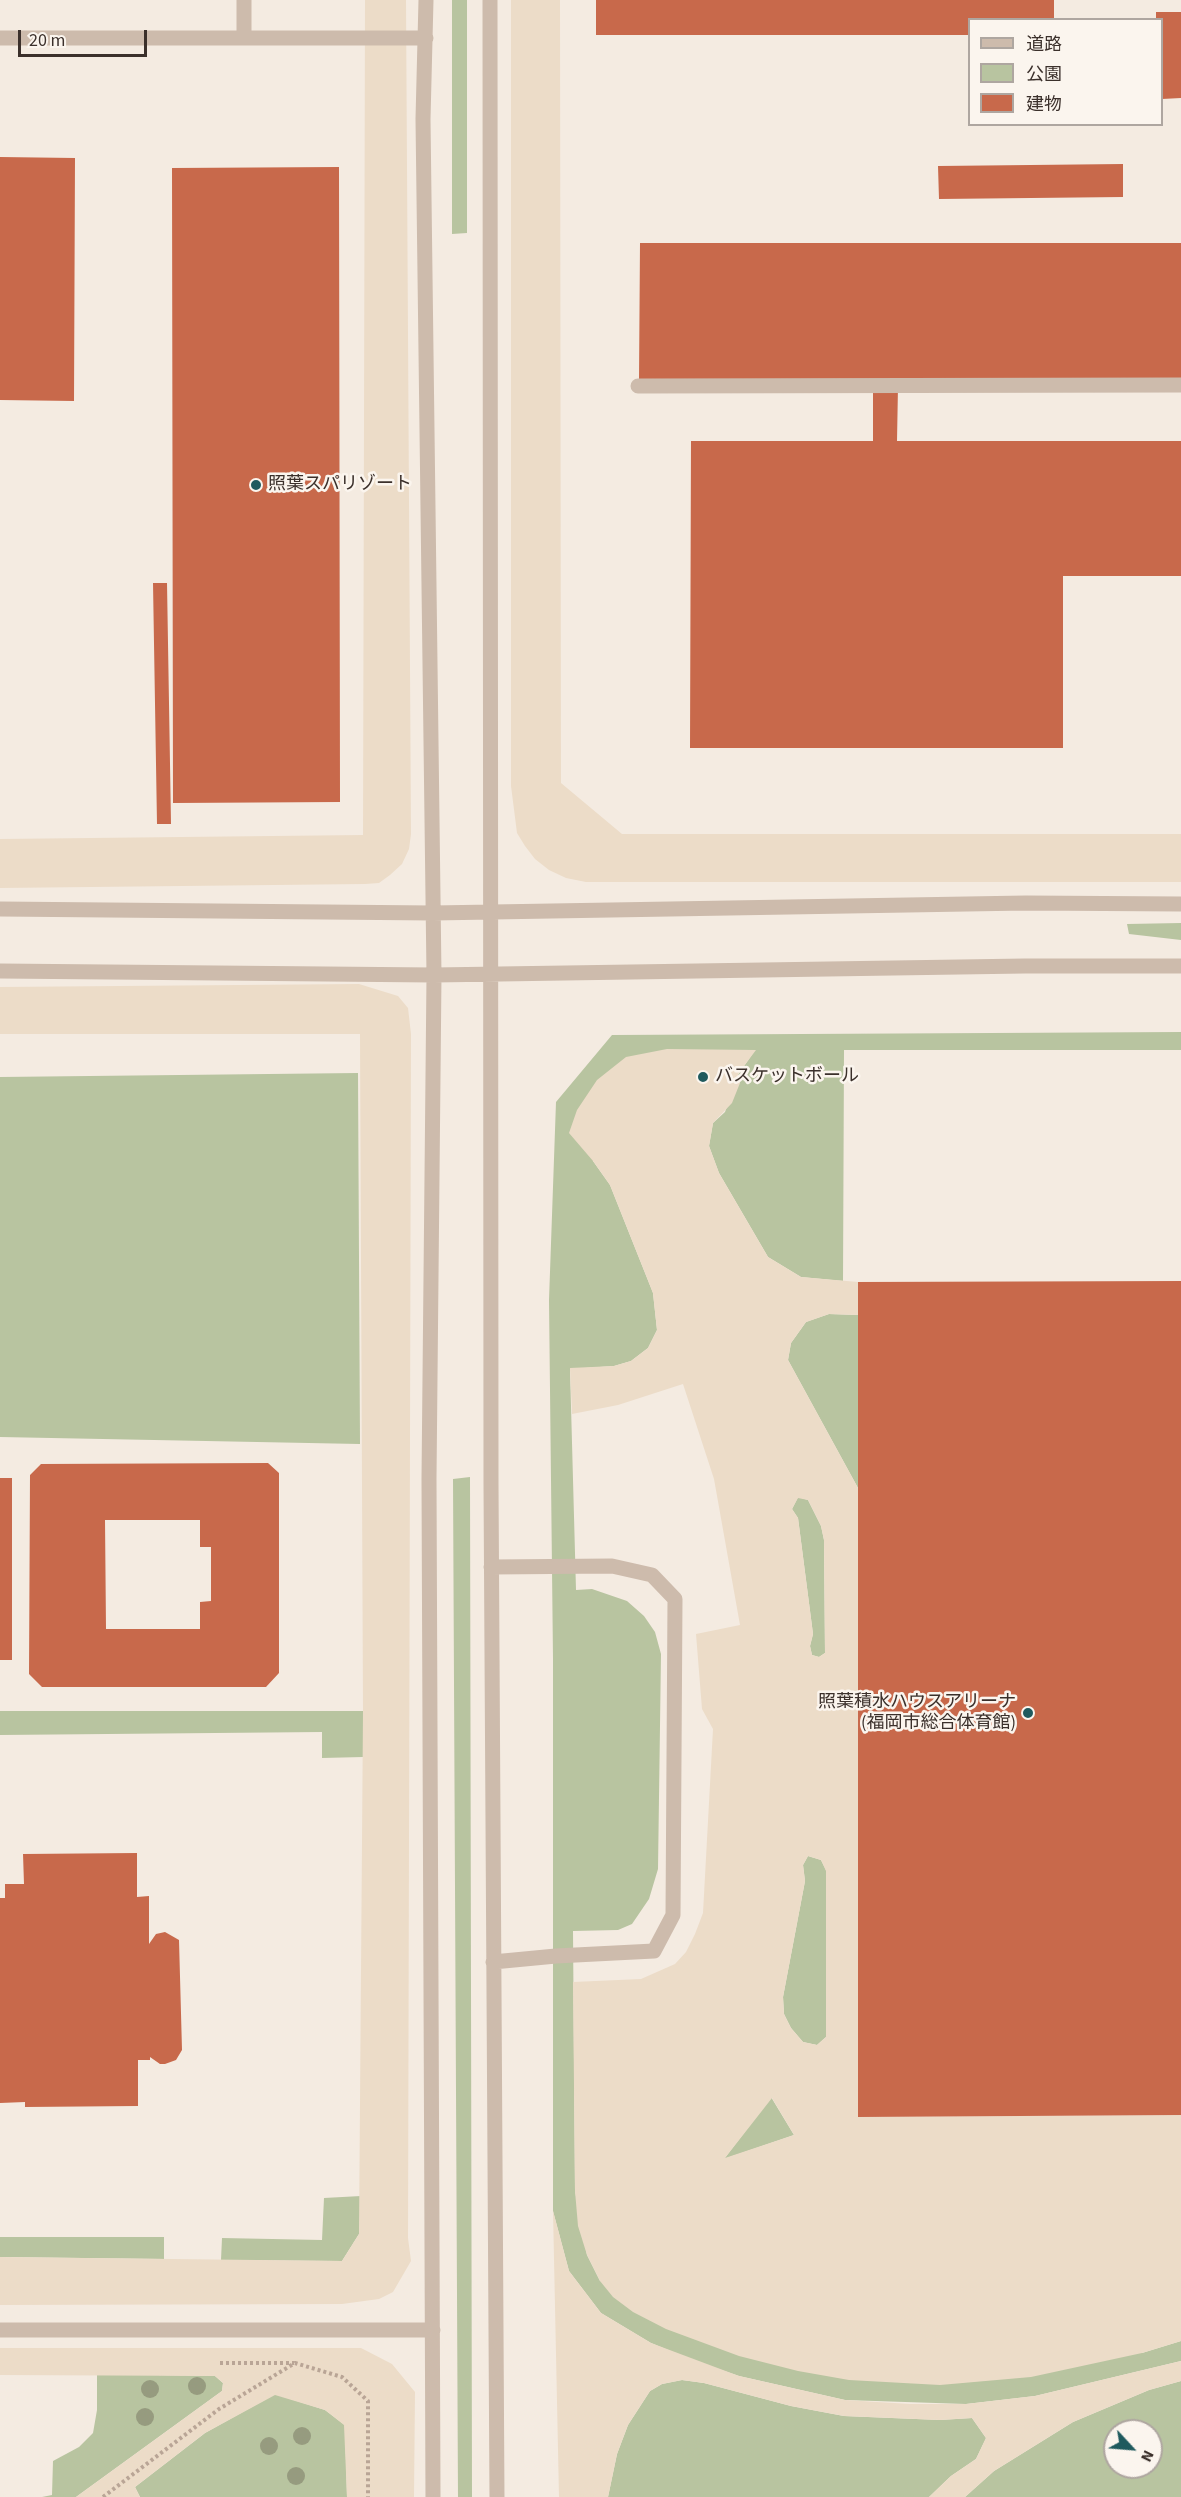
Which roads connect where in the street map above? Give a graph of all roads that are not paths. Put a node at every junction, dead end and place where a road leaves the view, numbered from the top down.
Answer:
1 (244, 0) edge
2 (426, 0) edge
3 (490, 0) edge
4 (243, 36) junction
5 (0, 38) edge
6 (426, 38) junction
7 (1181, 385) edge
8 (638, 386) dead end
9 (1181, 904) edge
10 (0, 909) edge
11 (490, 912) junction
12 (433, 913) junction
13 (1181, 966) edge
14 (0, 971) edge
15 (490, 974) junction
16 (434, 975) junction
17 (491, 1567) junction
18 (494, 1962) junction
19 (0, 2330) edge
20 (433, 2330) junction
21 (433, 2497) edge
22 (497, 2497) edge

1 - 4 street
2 - 6 street
3 - 11 street
4 - 5 street
4 - 6 street
6 - 12 street
7 - 8 street
9 - 11 street
10 - 12 street
11 - 12 street
11 - 15 street
12 - 16 street
13 - 15 street
14 - 16 street
15 - 16 street
15 - 17 street
16 - 20 street
17 - 18 street
17 - 18 street
18 - 22 street
19 - 20 street
20 - 21 street

